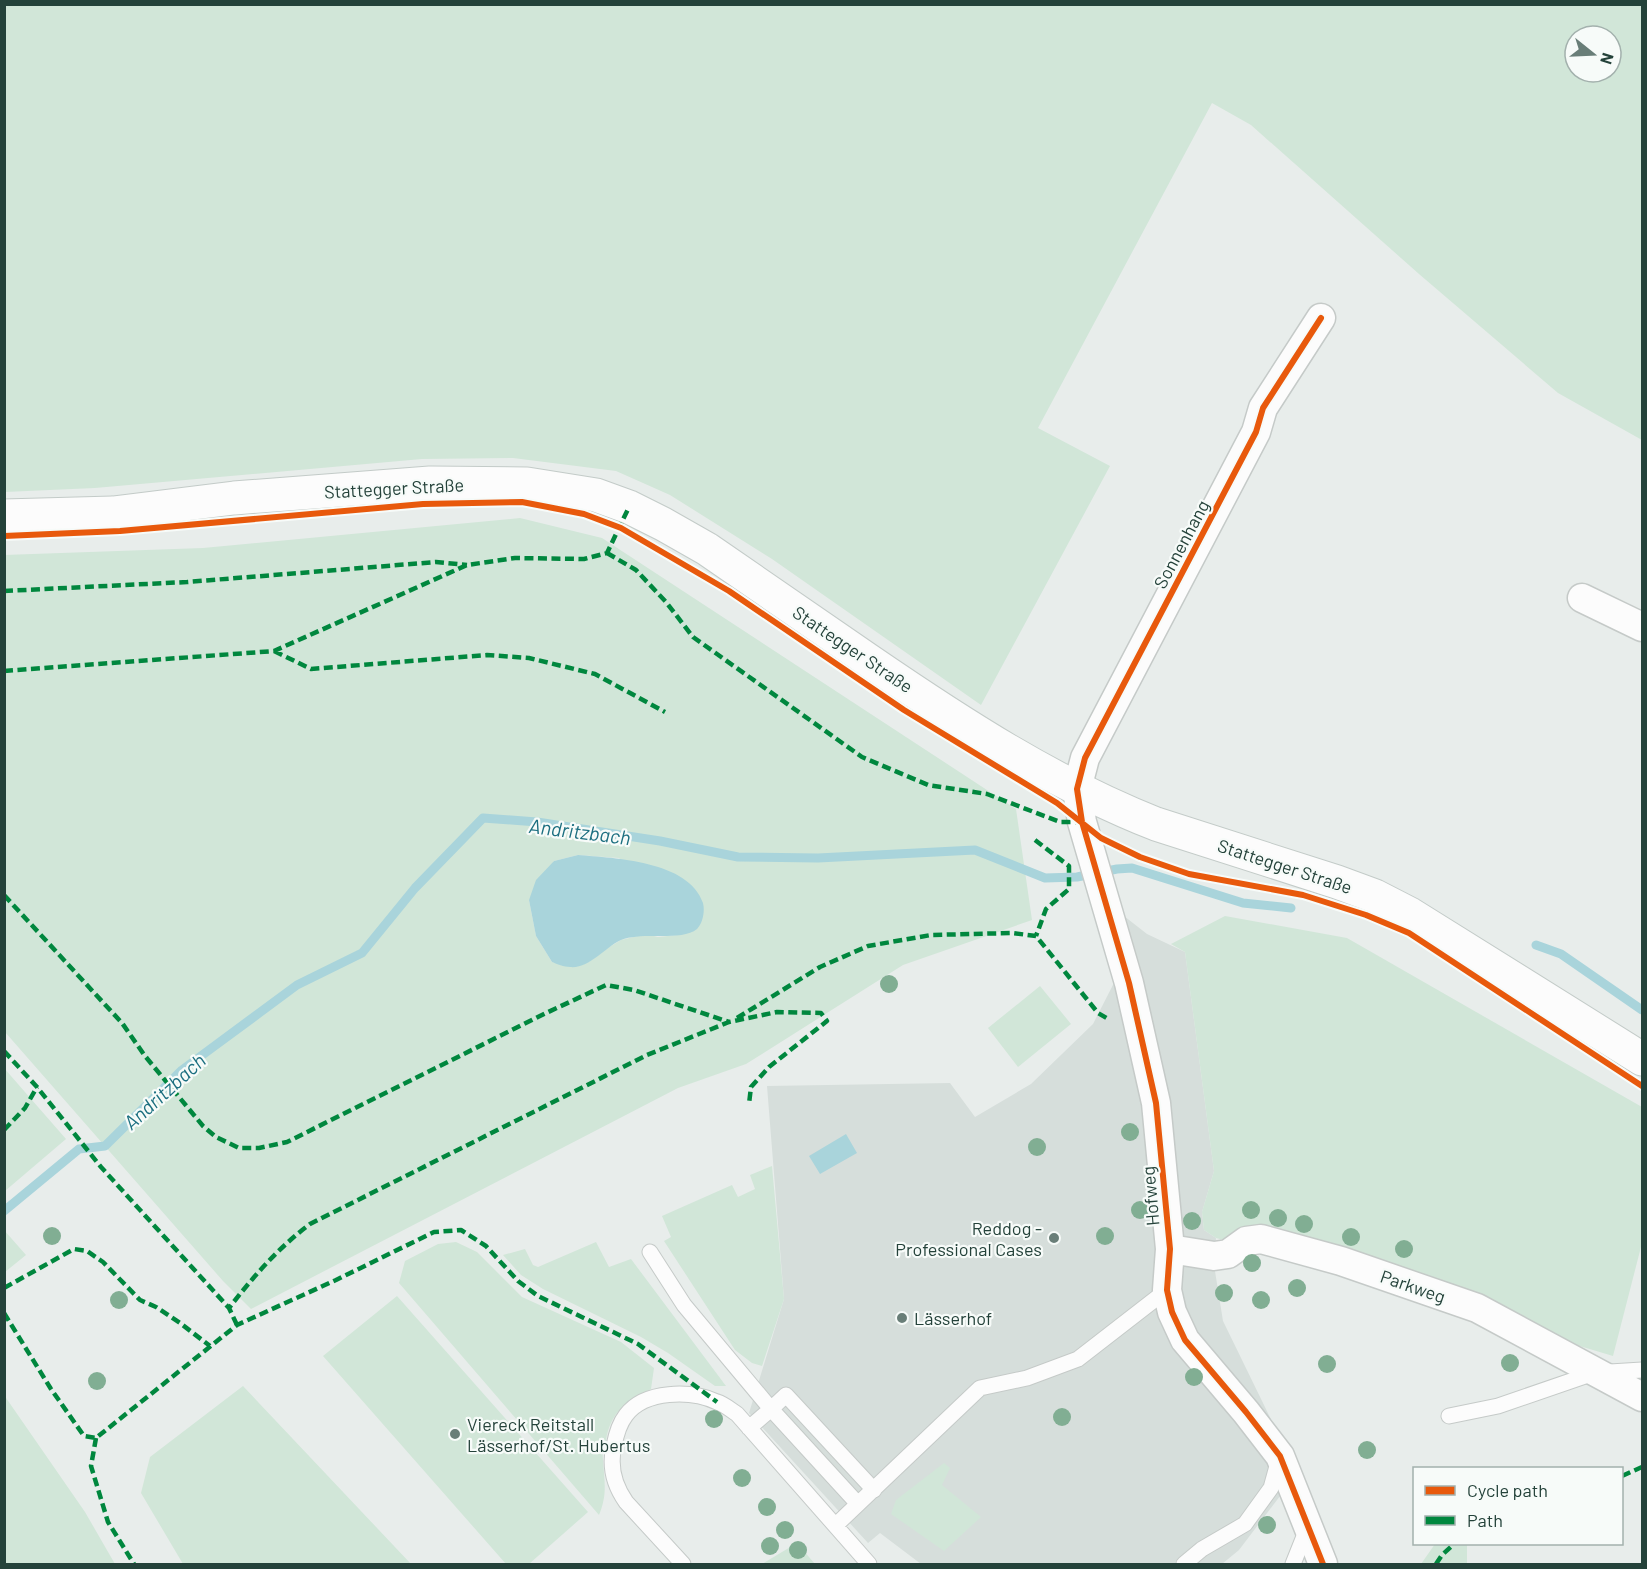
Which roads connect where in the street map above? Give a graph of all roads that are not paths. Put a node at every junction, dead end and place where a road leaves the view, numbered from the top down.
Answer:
1 (1321, 318) dead end
2 (4, 516) edge
3 (1582, 598) dead end
4 (1642, 627) edge
5 (1077, 789) junction
6 (1642, 1059) edge
7 (1170, 1249) junction
8 (650, 1252) dead end
9 (1167, 1290) junction
10 (1642, 1370) edge
11 (1594, 1373) junction
12 (1642, 1397) edge
13 (771, 1409) junction
14 (1449, 1416) dead end
15 (749, 1428) junction
16 (1280, 1456) junction
17 (874, 1490) junction
18 (858, 1504) junction
19 (836, 1525) junction
20 (1308, 1526) junction
21 (683, 1564) edge
22 (869, 1564) edge
23 (1184, 1564) edge
24 (1293, 1564) edge
25 (1323, 1564) edge

1 - 5 street, Sonnenhang
2 - 5 main road, Stattegger Straße
3 - 4 street
5 - 6 main road, Stattegger Straße
5 - 7 street, Hofweg
7 - 9 street, Hofweg
7 - 11 street, Parkweg
8 - 13 lane
9 - 16 street, Hofweg
9 - 17 lane
10 - 11 lane
11 - 12 street, Parkweg
11 - 14 lane
13 - 15 lane
13 - 17 lane
13 - 18 lane
15 - 19 lane
15 - 21 lane
16 - 20 street, Hofweg
16 - 23 lane
17 - 18 lane
18 - 19 lane
19 - 22 lane
20 - 24 lane
20 - 25 street, Hofweg

